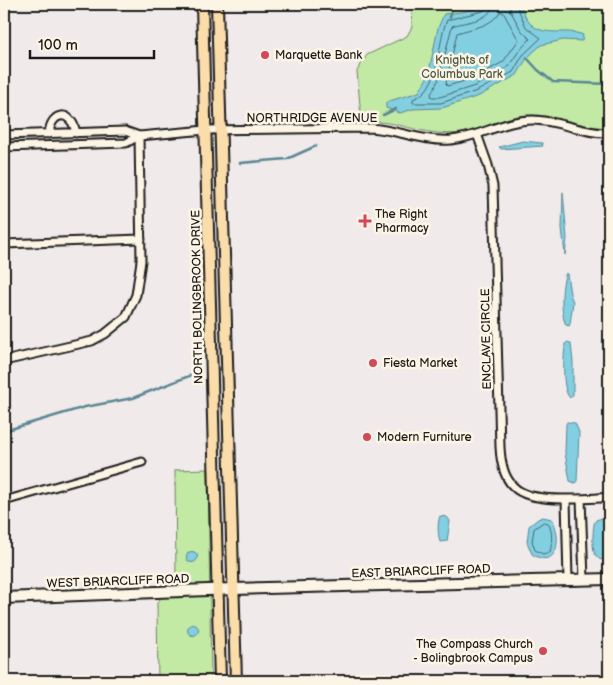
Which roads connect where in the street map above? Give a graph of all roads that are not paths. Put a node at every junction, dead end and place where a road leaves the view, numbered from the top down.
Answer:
1 (202, 4) edge
2 (217, 4) edge
3 (206, 130) junction
4 (220, 130) junction
5 (76, 133) junction
6 (609, 133) edge
7 (48, 134) junction
8 (477, 134) junction
9 (4, 135) edge
10 (139, 136) junction
11 (4, 147) edge
12 (141, 239) junction
13 (4, 244) edge
14 (4, 361) edge
15 (142, 462) dead end
16 (609, 497) edge
17 (581, 498) junction
18 (566, 499) junction
19 (4, 501) edge
20 (584, 579) junction
21 (609, 579) edge
22 (568, 580) junction
23 (217, 589) junction
24 (233, 589) junction
25 (4, 598) edge
26 (220, 681) edge
27 (236, 681) edge

1 - 3 main road, NORTH BOLINGBROOK DRIVE
2 - 4 main road
3 - 4 street, NORTHRIDGE AVENUE
3 - 10 street, NORTHRIDGE AVENUE
3 - 23 main road, NORTH BOLINGBROOK DRIVE
4 - 8 street, NORTHRIDGE AVENUE
4 - 24 main road
5 - 7 street
5 - 7 street
5 - 10 street
6 - 8 street, NORTHRIDGE AVENUE
7 - 9 street
8 - 18 street, ENCLAVE CIRCLE
10 - 11 street
10 - 12 street
12 - 13 street
12 - 14 street
15 - 19 street
16 - 17 street, ENCLAVE CIRCLE
17 - 18 street, ENCLAVE CIRCLE
17 - 20 street
18 - 22 street
20 - 21 street, EAST BRIARCLIFF ROAD
20 - 22 street, EAST BRIARCLIFF ROAD
22 - 24 street, EAST BRIARCLIFF ROAD
23 - 24 street, WEST BRIARCLIFF ROAD
23 - 25 street, WEST BRIARCLIFF ROAD
23 - 26 main road, NORTH BOLINGBROOK DRIVE
24 - 27 main road

